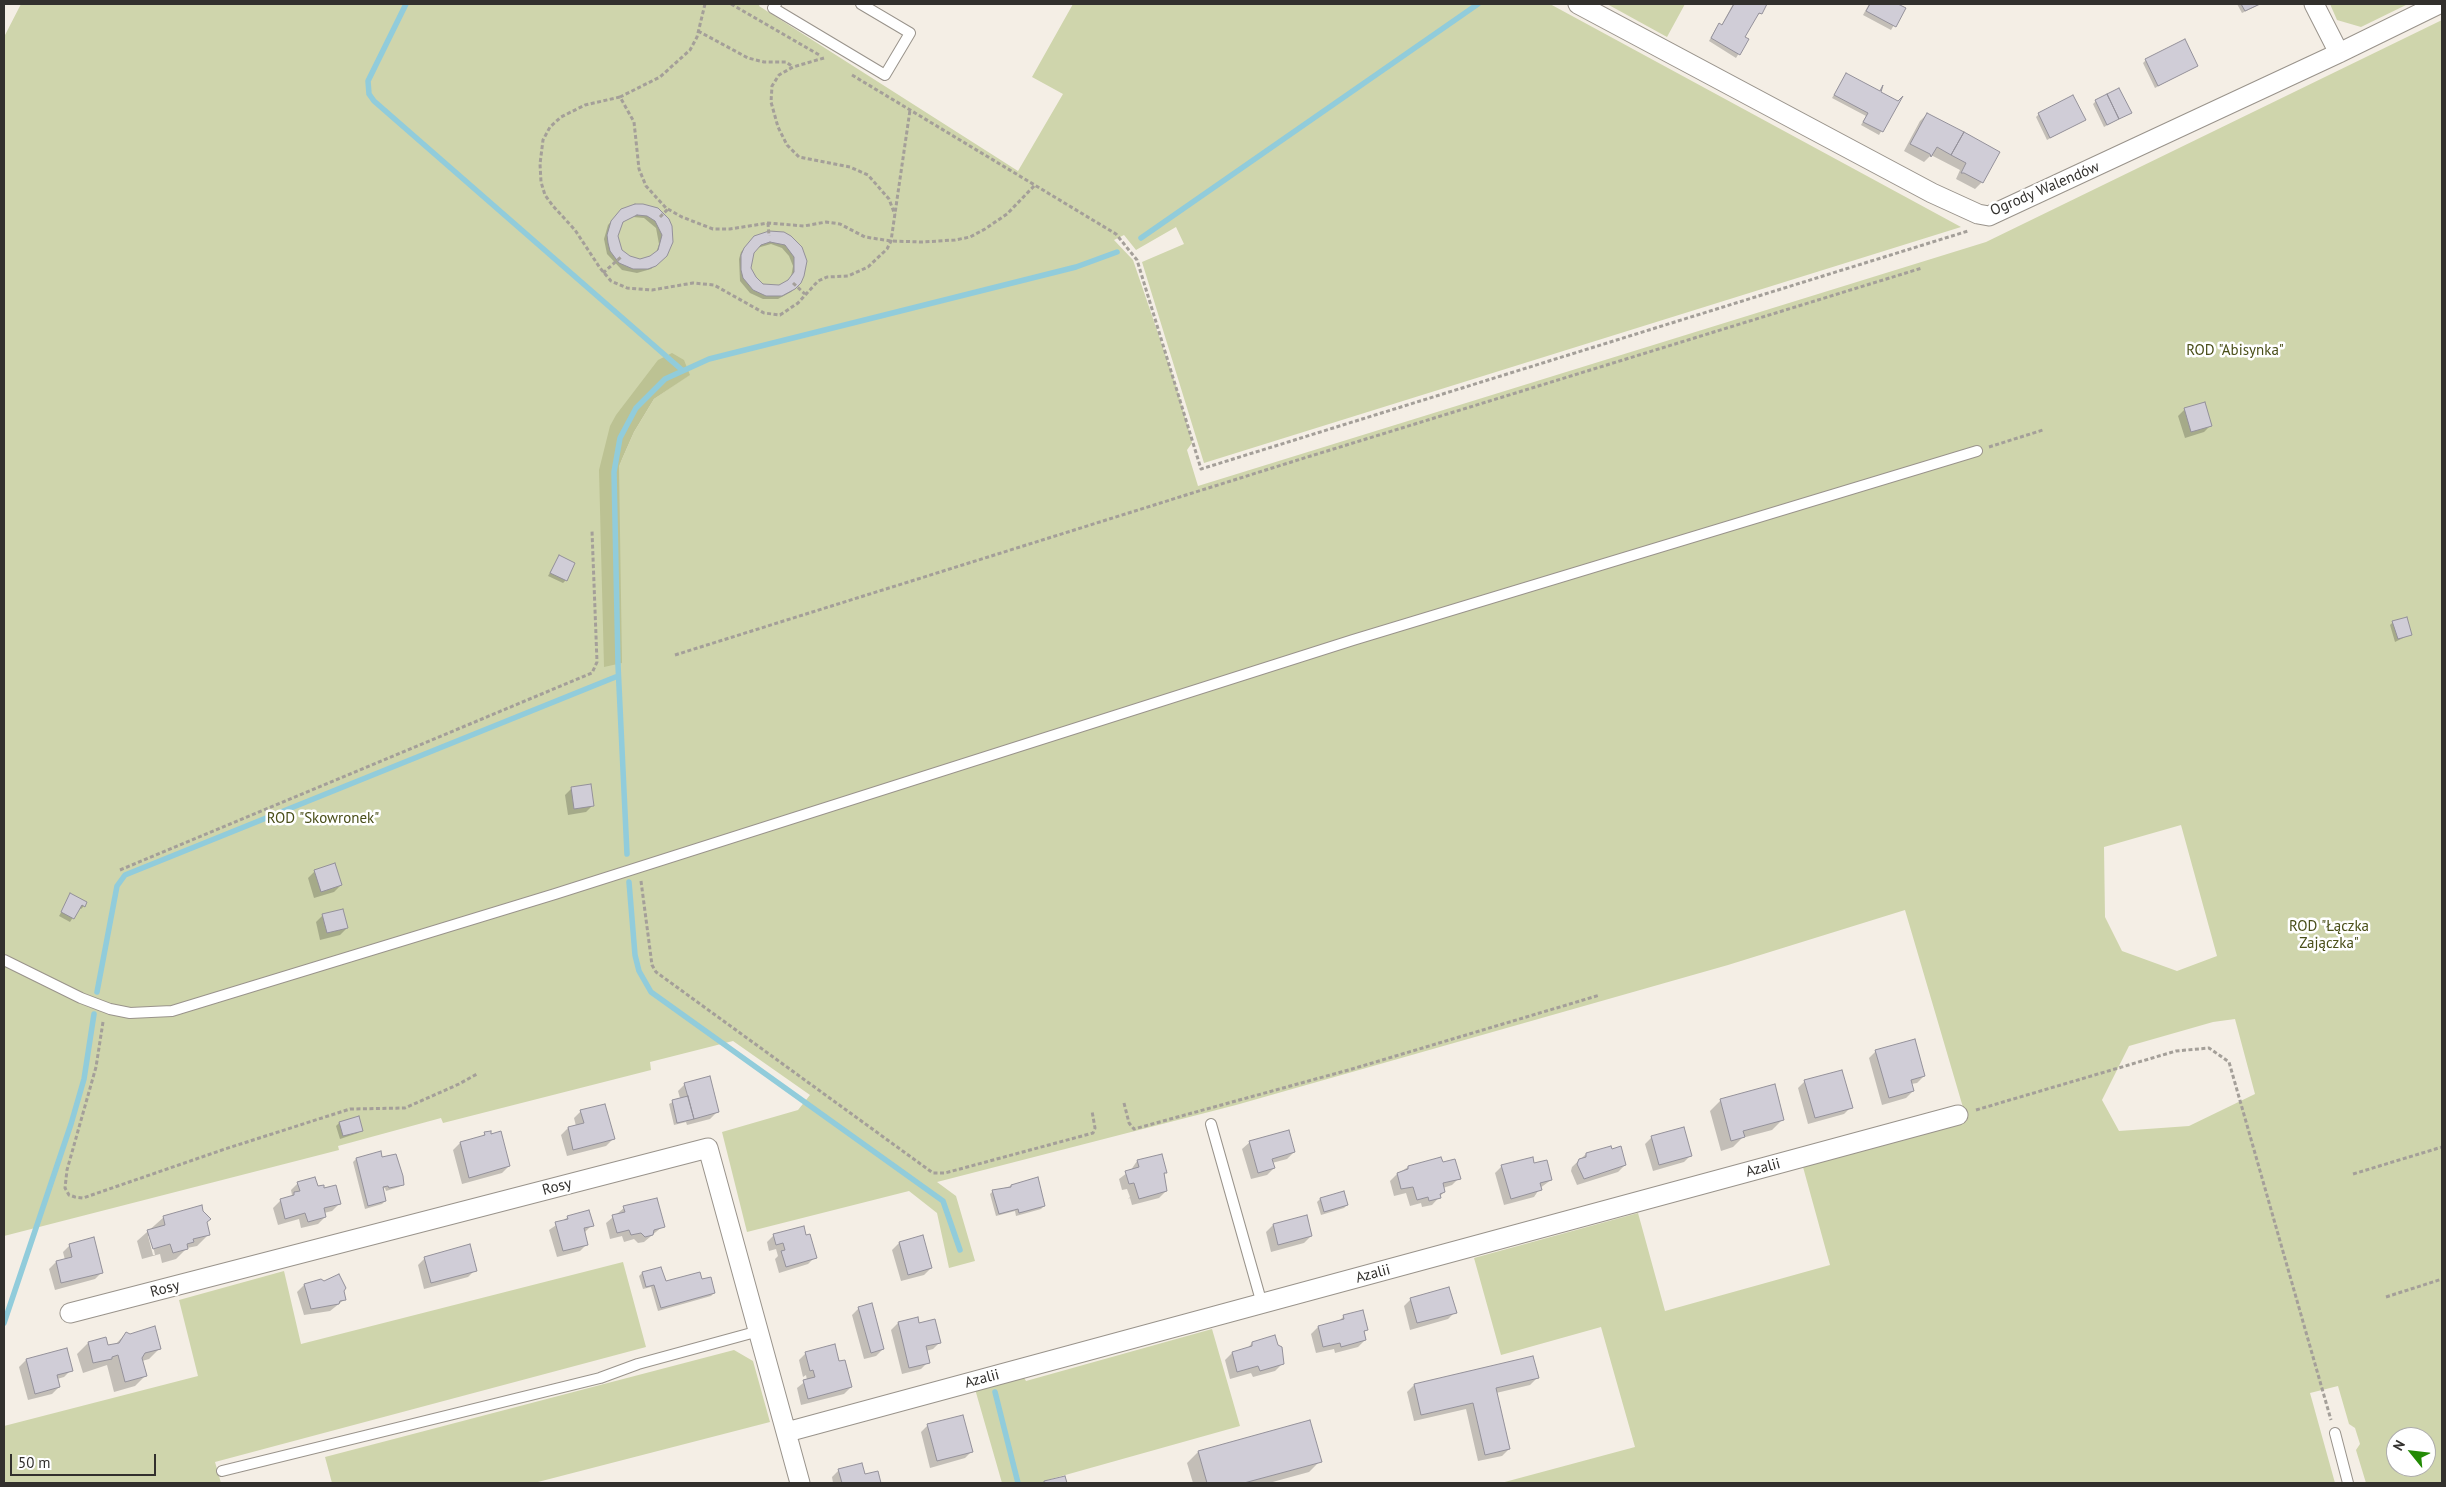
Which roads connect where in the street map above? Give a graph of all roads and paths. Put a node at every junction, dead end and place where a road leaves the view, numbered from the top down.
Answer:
1 (706, 4) edge
2 (730, 4) edge
3 (776, 4) edge
4 (861, 4) edge
5 (1578, 4) edge
6 (2314, 4) edge
7 (2439, 4) edge
8 (698, 31) junction
9 (2338, 53) junction
10 (824, 58) junction
11 (832, 62) dead end
12 (793, 67) junction
13 (848, 72) dead end
14 (620, 97) junction
15 (910, 110) junction
16 (1035, 185) junction
17 (668, 208) junction
18 (895, 215) junction
19 (1989, 216) junction
20 (660, 217) dead end
21 (768, 223) junction
22 (769, 236) dead end
23 (891, 241) junction
24 (621, 257) dead end
25 (1922, 268) dead end
26 (603, 273) junction
27 (793, 283) dead end
28 (805, 294) junction
29 (2043, 430) dead end
30 (1977, 451) joint
31 (592, 531) dead end
32 (675, 655) dead end
33 (638, 866) junction
34 (120, 870) dead end
35 (4, 960) edge
36 (1600, 996) dead end
37 (105, 1007) junction
38 (477, 1074) dead end
39 (1124, 1103) dead end
40 (1092, 1111) dead end
41 (1958, 1115) joint
42 (1211, 1124) dead end
43 (2442, 1147) edge
44 (2353, 1174) dead end
45 (2442, 1279) edge
46 (2386, 1297) dead end
47 (1262, 1304) junction
48 (70, 1313) dead end
49 (759, 1331) junction
50 (786, 1432) junction
51 (2335, 1433) joint
52 (222, 1472) dead end
53 (800, 1483) edge
54 (2348, 1483) edge

1 - 8 path
2 - 10 path
3 - 4 lane
5 - 19 street, Ogrody Walendów
6 - 9 street
7 - 9 street, Ogrody Walendów
8 - 12 path
8 - 14 path
9 - 19 street, Ogrody Walendów
10 - 11 path
10 - 12 path
12 - 18 path
13 - 15 path
14 - 17 path
14 - 26 path
15 - 16 path
15 - 18 path
16 - 19 path
16 - 23 path
17 - 20 path
17 - 21 path
18 - 23 path
21 - 22 path
21 - 23 path
23 - 28 path
24 - 26 path
25 - 32 path
26 - 28 path
27 - 28 path
29 - 30 path
30 - 33 lane
31 - 34 path
33 - 37 lane
33 - 40 path
35 - 37 lane
36 - 39 path
37 - 38 path
41 - 47 street, Azalii
41 - 51 path
42 - 47 lane
43 - 44 path
45 - 46 path
47 - 50 street, Azalii
48 - 49 street, Rosy
49 - 50 street, Rosy
49 - 52 lane
50 - 53 street, Rosy
51 - 54 lane

